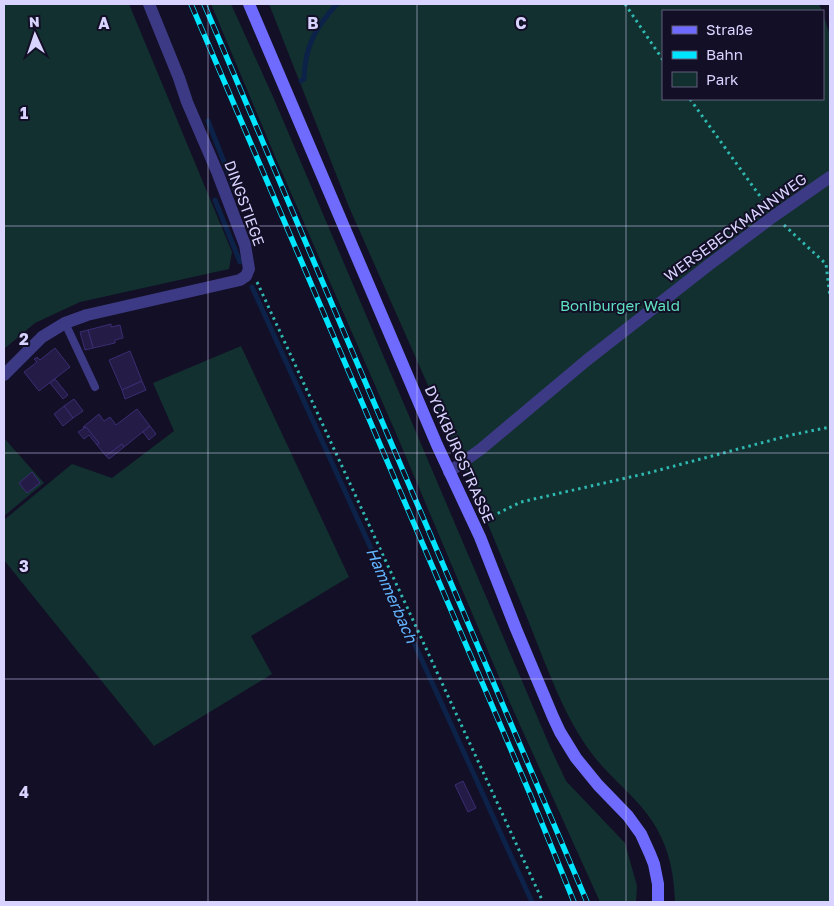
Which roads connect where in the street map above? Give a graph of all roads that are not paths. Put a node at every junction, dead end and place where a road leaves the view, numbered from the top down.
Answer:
1 (150, 4) edge
2 (249, 4) edge
3 (830, 177) edge
4 (65, 323) junction
5 (4, 375) edge
6 (95, 386) dead end
7 (449, 472) junction
8 (658, 902) edge

1 - 4 street, DINGSTIEGE
2 - 7 street, DYCKBURGSTRASSE
3 - 7 street, WERSEBECKMANNWEG
4 - 5 street, DINGSTIEGE
4 - 6 lane
7 - 8 street, DYCKBURGSTRASSE

